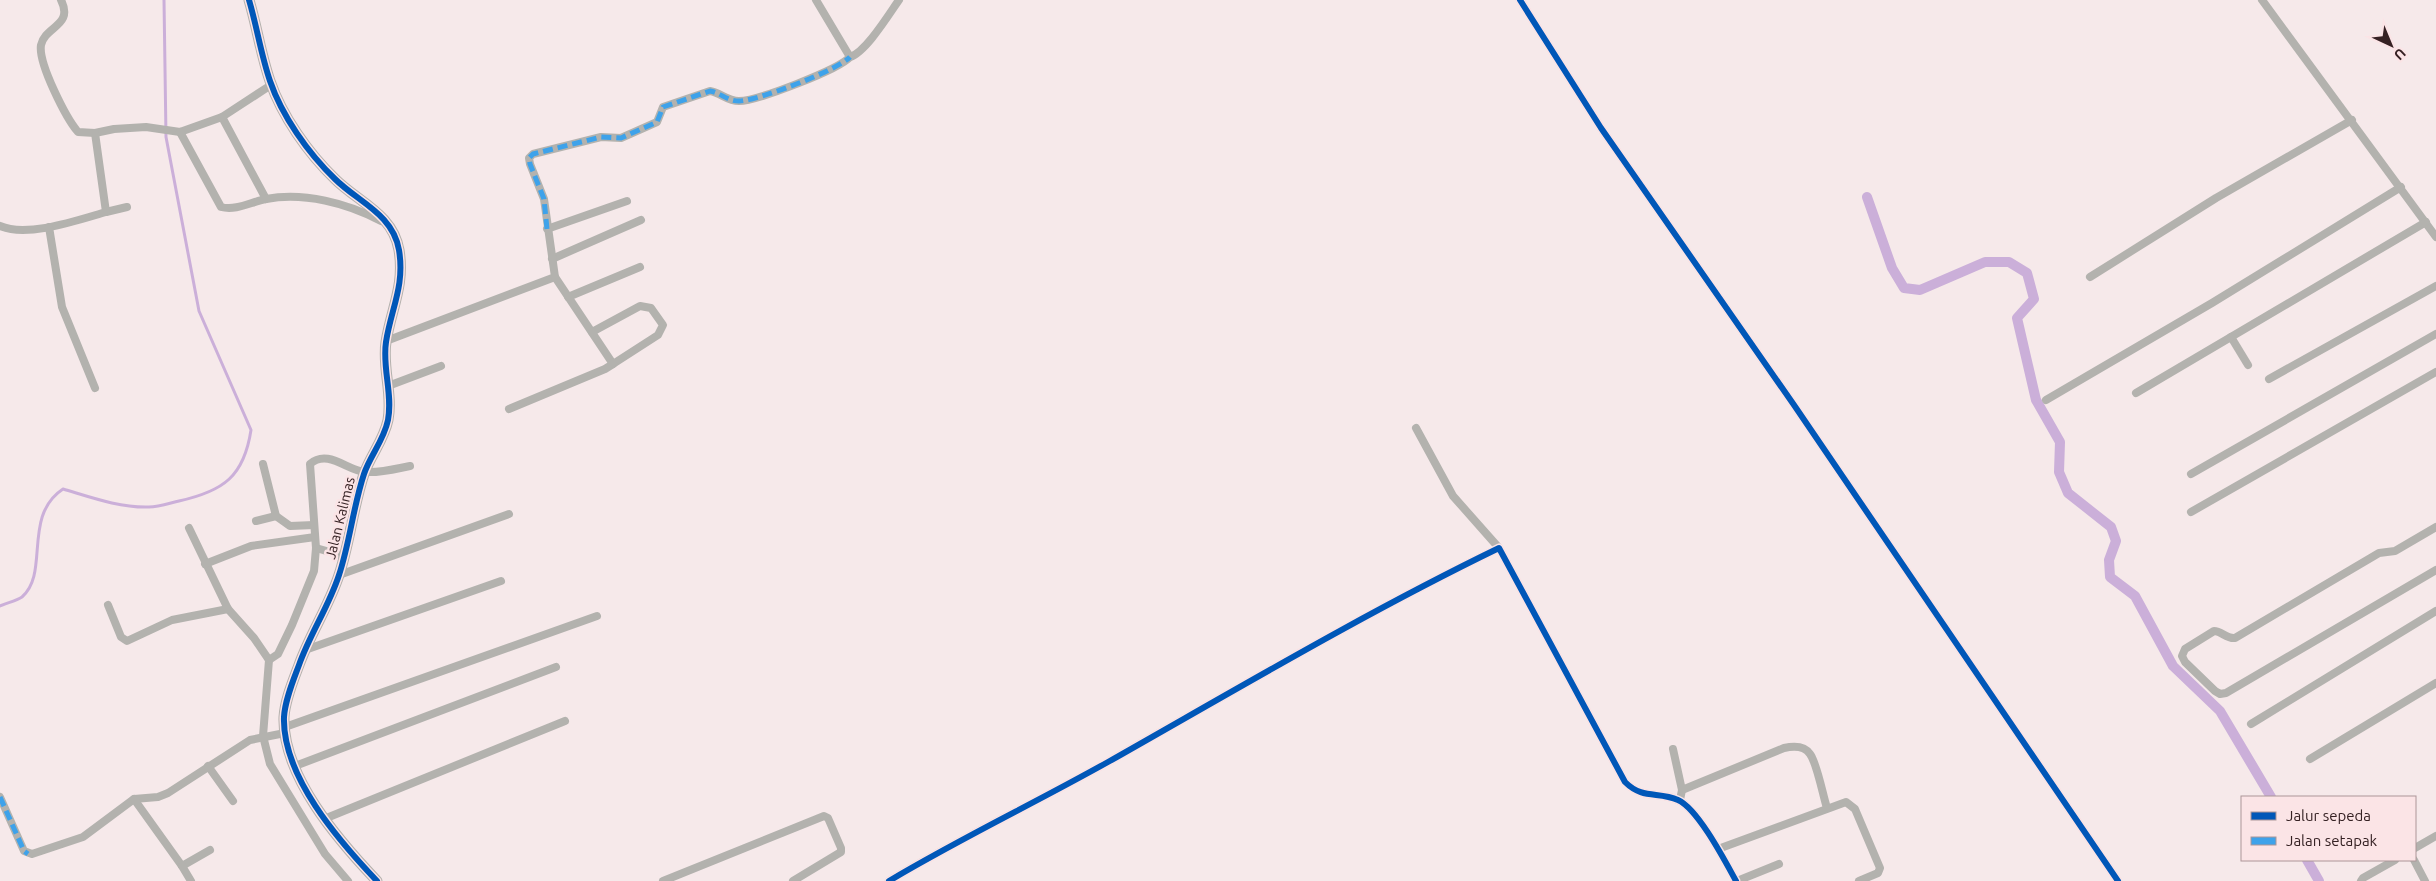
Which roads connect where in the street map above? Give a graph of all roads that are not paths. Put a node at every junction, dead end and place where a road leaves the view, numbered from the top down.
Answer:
1 (61, 0) edge
2 (249, 0) edge
3 (816, 0) edge
4 (899, 0) edge
5 (1520, 0) edge
6 (2265, 1) edge
7 (850, 57) junction
8 (271, 85) junction
9 (222, 117) junction
10 (2352, 120) junction
11 (178, 132) junction
12 (96, 133) junction
13 (2401, 187) junction
14 (266, 199) junction
15 (627, 202) dead end
16 (127, 207) dead end
17 (106, 212) junction
18 (641, 220) dead end
19 (2426, 222) junction
20 (390, 225) junction
21 (0, 226) edge
22 (49, 227) junction
23 (548, 229) junction
24 (2436, 236) edge
25 (552, 259) junction
26 (640, 267) dead end
27 (555, 277) junction
28 (2090, 277) dead end
29 (2436, 286) edge
30 (568, 297) junction
31 (592, 332) junction
32 (2436, 334) edge
33 (2231, 337) junction
34 (386, 341) junction
35 (613, 364) junction
36 (2248, 365) dead end
37 (441, 366) dead end
38 (2436, 372) edge
39 (2269, 379) dead end
40 (388, 386) junction
41 (95, 388) dead end
42 (2136, 393) dead end
43 (2046, 400) dead end
44 (508, 409) dead end
45 (1416, 428) dead end
46 (263, 464) dead end
47 (410, 466) dead end
48 (362, 472) junction
49 (2191, 474) dead end
50 (2191, 512) dead end
51 (509, 514) dead end
52 (276, 516) junction
53 (256, 521) dead end
54 (314, 525) junction
55 (2436, 527) edge
56 (189, 528) dead end
57 (314, 536) junction
58 (316, 548) junction
59 (1499, 548) junction
60 (342, 556) junction
61 (205, 564) junction
62 (2436, 570) edge
63 (339, 576) junction
64 (500, 582) dead end
65 (108, 605) dead end
66 (228, 609) junction
67 (2436, 611) edge
68 (597, 616) dead end
69 (305, 650) junction
70 (269, 660) junction
71 (556, 667) dead end
72 (2436, 683) edge
73 (566, 721) dead end
74 (2251, 724) dead end
75 (283, 732) junction
76 (267, 736) junction
77 (1673, 749) dead end
78 (2310, 759) dead end
79 (208, 766) junction
80 (296, 766) junction
81 (1682, 790) junction
82 (0, 797) edge
83 (134, 799) junction
84 (1680, 800) junction
85 (234, 801) dead end
86 (1827, 808) junction
87 (324, 819) junction
88 (2436, 836) edge
89 (2416, 847) edge
90 (1718, 849) junction
91 (210, 850) dead end
92 (2393, 861) edge
93 (2415, 861) edge
94 (1779, 864) dead end
95 (182, 866) junction
96 (191, 881) edge
97 (348, 881) edge
98 (377, 881) edge
99 (663, 881) edge
100 (793, 881) edge
101 (889, 881) edge
102 (1736, 881) edge
103 (1859, 881) edge
104 (2118, 881) edge
105 (2361, 881) edge
106 (2426, 881) edge

1 - 12 street
2 - 8 street, Jalan Kalimas
3 - 7 street
4 - 7 street
5 - 104 street
6 - 10 street
7 - 23 street
8 - 9 street
8 - 20 street, Jalan Kalimas
9 - 11 street
9 - 14 street
10 - 13 street
10 - 28 street
11 - 12 street
11 - 14 street
12 - 17 street
13 - 19 street
13 - 43 street
14 - 20 street
15 - 23 street
16 - 17 street
17 - 22 street
18 - 25 street
19 - 24 street
19 - 33 street
20 - 34 street, Jalan Kalimas
21 - 22 street
22 - 41 street
23 - 25 street
25 - 27 street
26 - 30 street
27 - 30 street
27 - 34 street
29 - 39 street
30 - 31 street
31 - 35 street
31 - 35 street
32 - 49 street
33 - 36 street
33 - 42 street
34 - 40 street, Jalan Kalimas
35 - 44 street
37 - 40 street
38 - 50 street
40 - 48 street, Jalan Kalimas
45 - 59 street
46 - 52 street
47 - 48 street
48 - 54 street
48 - 60 street, Jalan Kalimas
51 - 63 street
52 - 53 street
52 - 54 street
54 - 57 street
55 - 62 street
56 - 61 street
57 - 58 street
57 - 61 street
58 - 60 street
58 - 70 street
59 - 84 street
59 - 101 street
60 - 63 street, Jalan Kalimas
61 - 66 street
63 - 69 street, Jalan Kalimas
64 - 69 street
65 - 66 street
66 - 70 street
67 - 74 street
68 - 75 street
69 - 75 street, Jalan Kalimas
70 - 76 street
71 - 80 street
72 - 78 street
73 - 87 street
75 - 76 street
75 - 80 street, Jalan Kalimas
76 - 79 street
76 - 97 street
77 - 81 street
79 - 83 street
79 - 85 street
80 - 87 street, Jalan Kalimas
81 - 84 street
81 - 86 street
82 - 83 street
83 - 95 street
84 - 90 street
86 - 90 street
86 - 103 street
87 - 98 street, Jalan Kalimas
88 - 89 street
90 - 102 street
91 - 95 street
92 - 105 street
93 - 106 street
94 - 102 street
95 - 96 street
99 - 100 street

